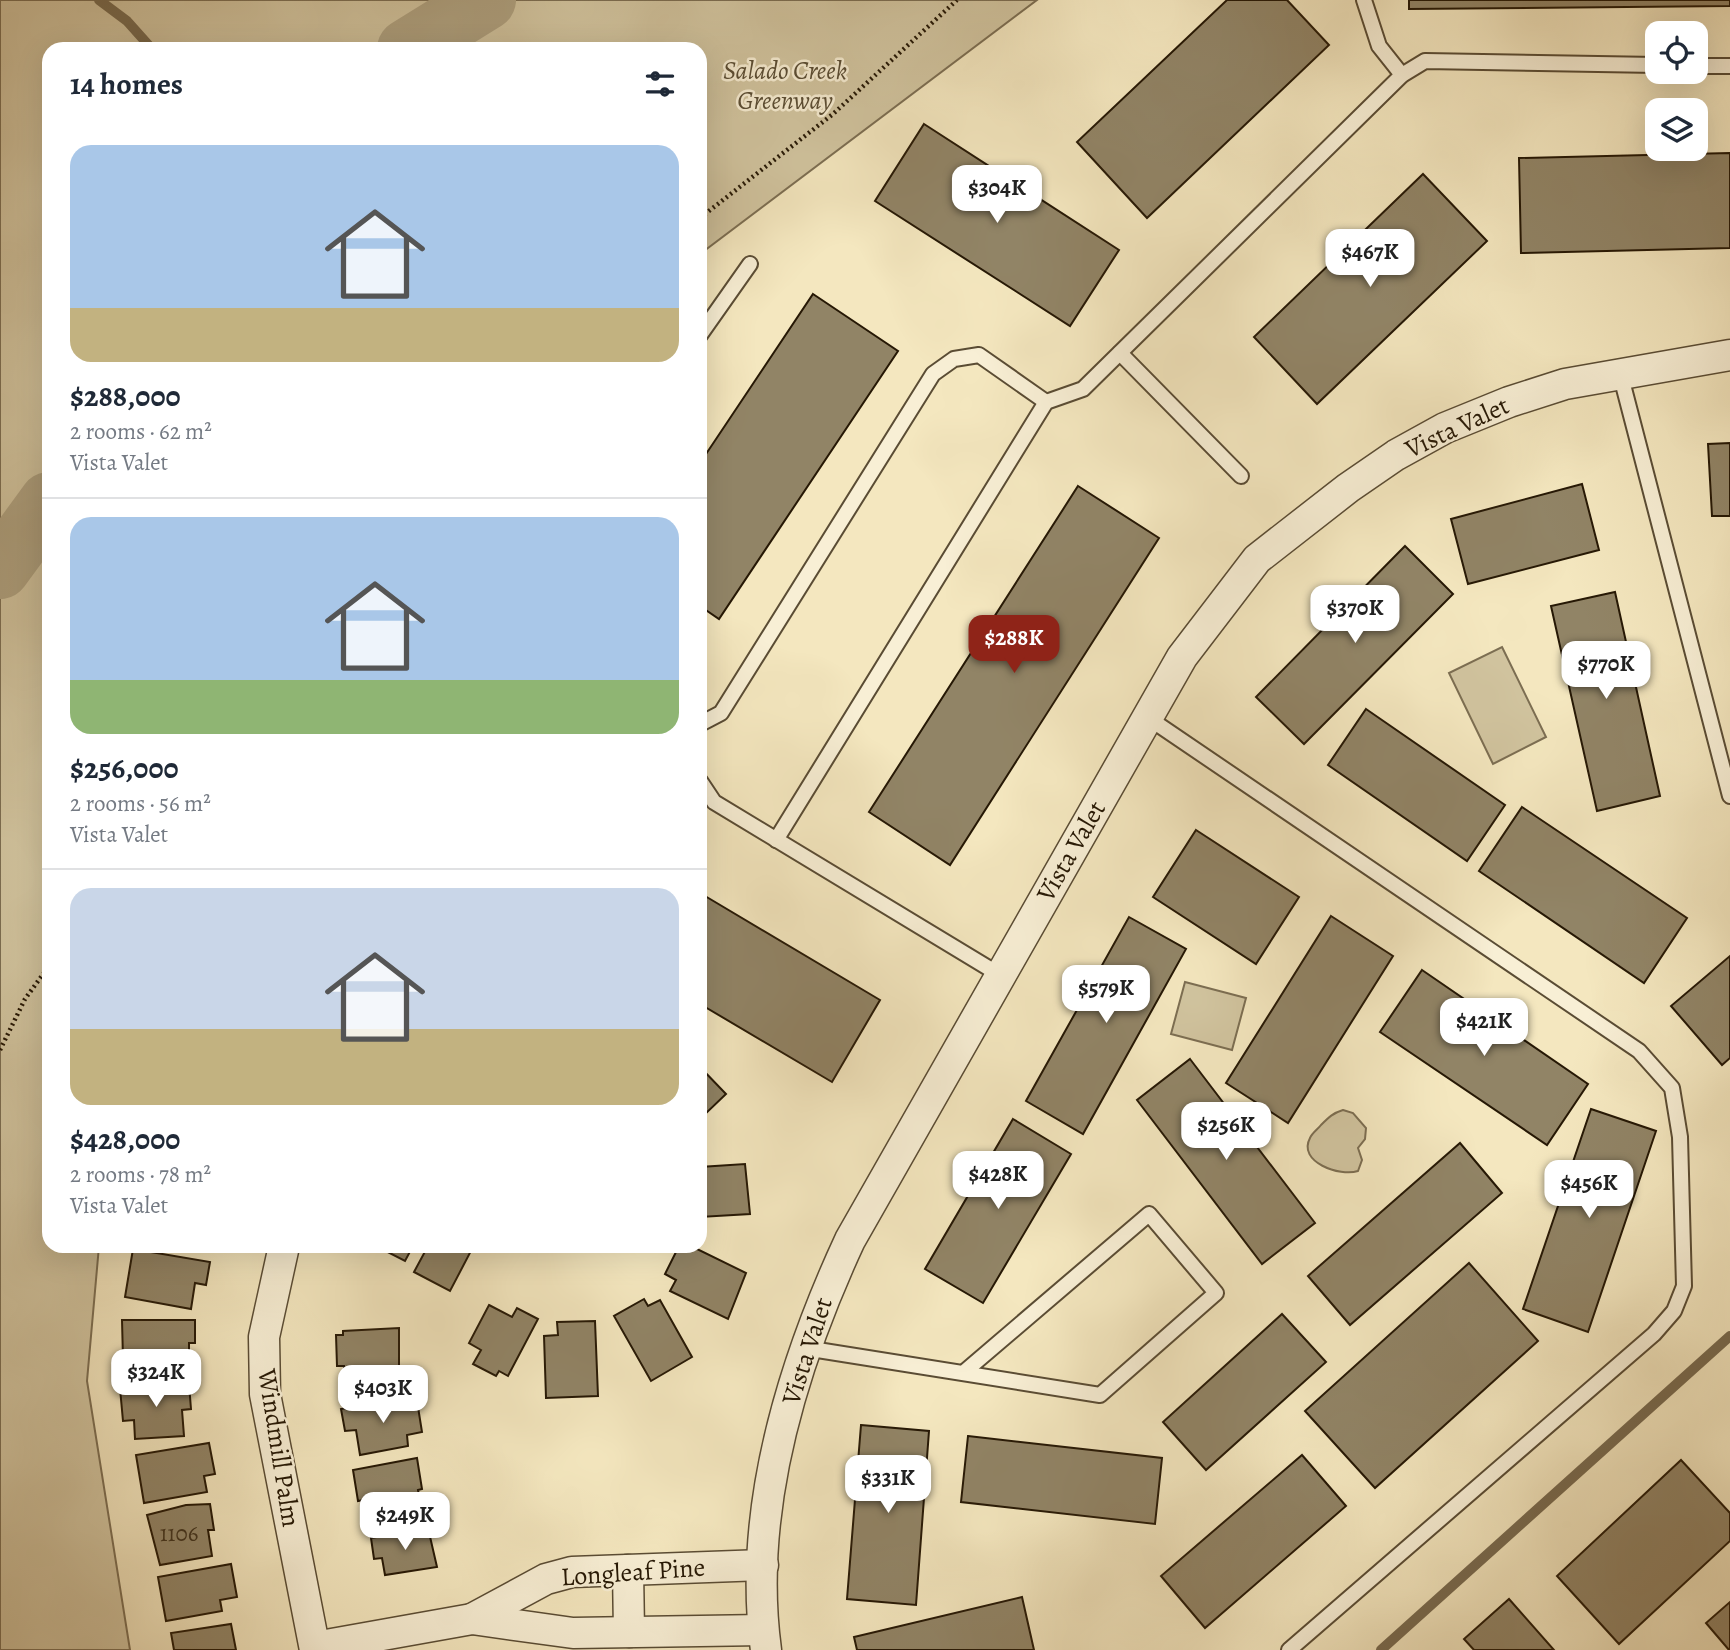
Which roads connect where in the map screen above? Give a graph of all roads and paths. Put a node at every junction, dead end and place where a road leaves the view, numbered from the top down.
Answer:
1 (957, 0) edge
2 (1364, 0) edge
3 (1645, 65) edge
4 (1708, 66) edge
5 (1730, 66) edge
6 (1402, 75) junction
7 (707, 213) edge
8 (750, 264) dead end
9 (707, 325) edge
10 (1120, 353) junction
11 (1730, 355) edge
12 (1620, 373) junction
13 (1046, 401) junction
14 (1241, 476) dead end
15 (1147, 717) junction
16 (707, 720) edge
17 (707, 792) edge
18 (1730, 796) edge
19 (776, 840) junction
20 (1000, 975) junction
21 (42, 976) edge
22 (0, 1051) edge
23 (282, 1253) edge
24 (805, 1348) junction
25 (963, 1373) junction
26 (763, 1565) junction
27 (628, 1570) junction
28 (472, 1619) junction
29 (629, 1632) junction
30 (765, 1640) edge
31 (315, 1649) edge
32 (1289, 1650) edge

1 - 7 path
2 - 6 lane
3 - 6 lane
4 - 5 lane
6 - 10 lane
8 - 9 lane
10 - 13 lane
10 - 14 lane
11 - 12 street, Vista Valet
12 - 15 street, Vista Valet
12 - 18 lane
13 - 16 lane
13 - 19 lane
15 - 20 street, Vista Valet
15 - 32 lane
17 - 19 lane
19 - 20 lane
20 - 24 street, Vista Valet
21 - 22 path
23 - 31 street, Windmill Palm
24 - 25 lane
24 - 26 street, Vista Valet
25 - 25 lane
26 - 27 street, Longleaf Pine
26 - 30 street, Vista Valet
27 - 28 street, Longleaf Pine
27 - 29 street
28 - 29 street, Longleaf Pine
28 - 31 street, Longleaf Pine
29 - 30 street, Longleaf Pine

